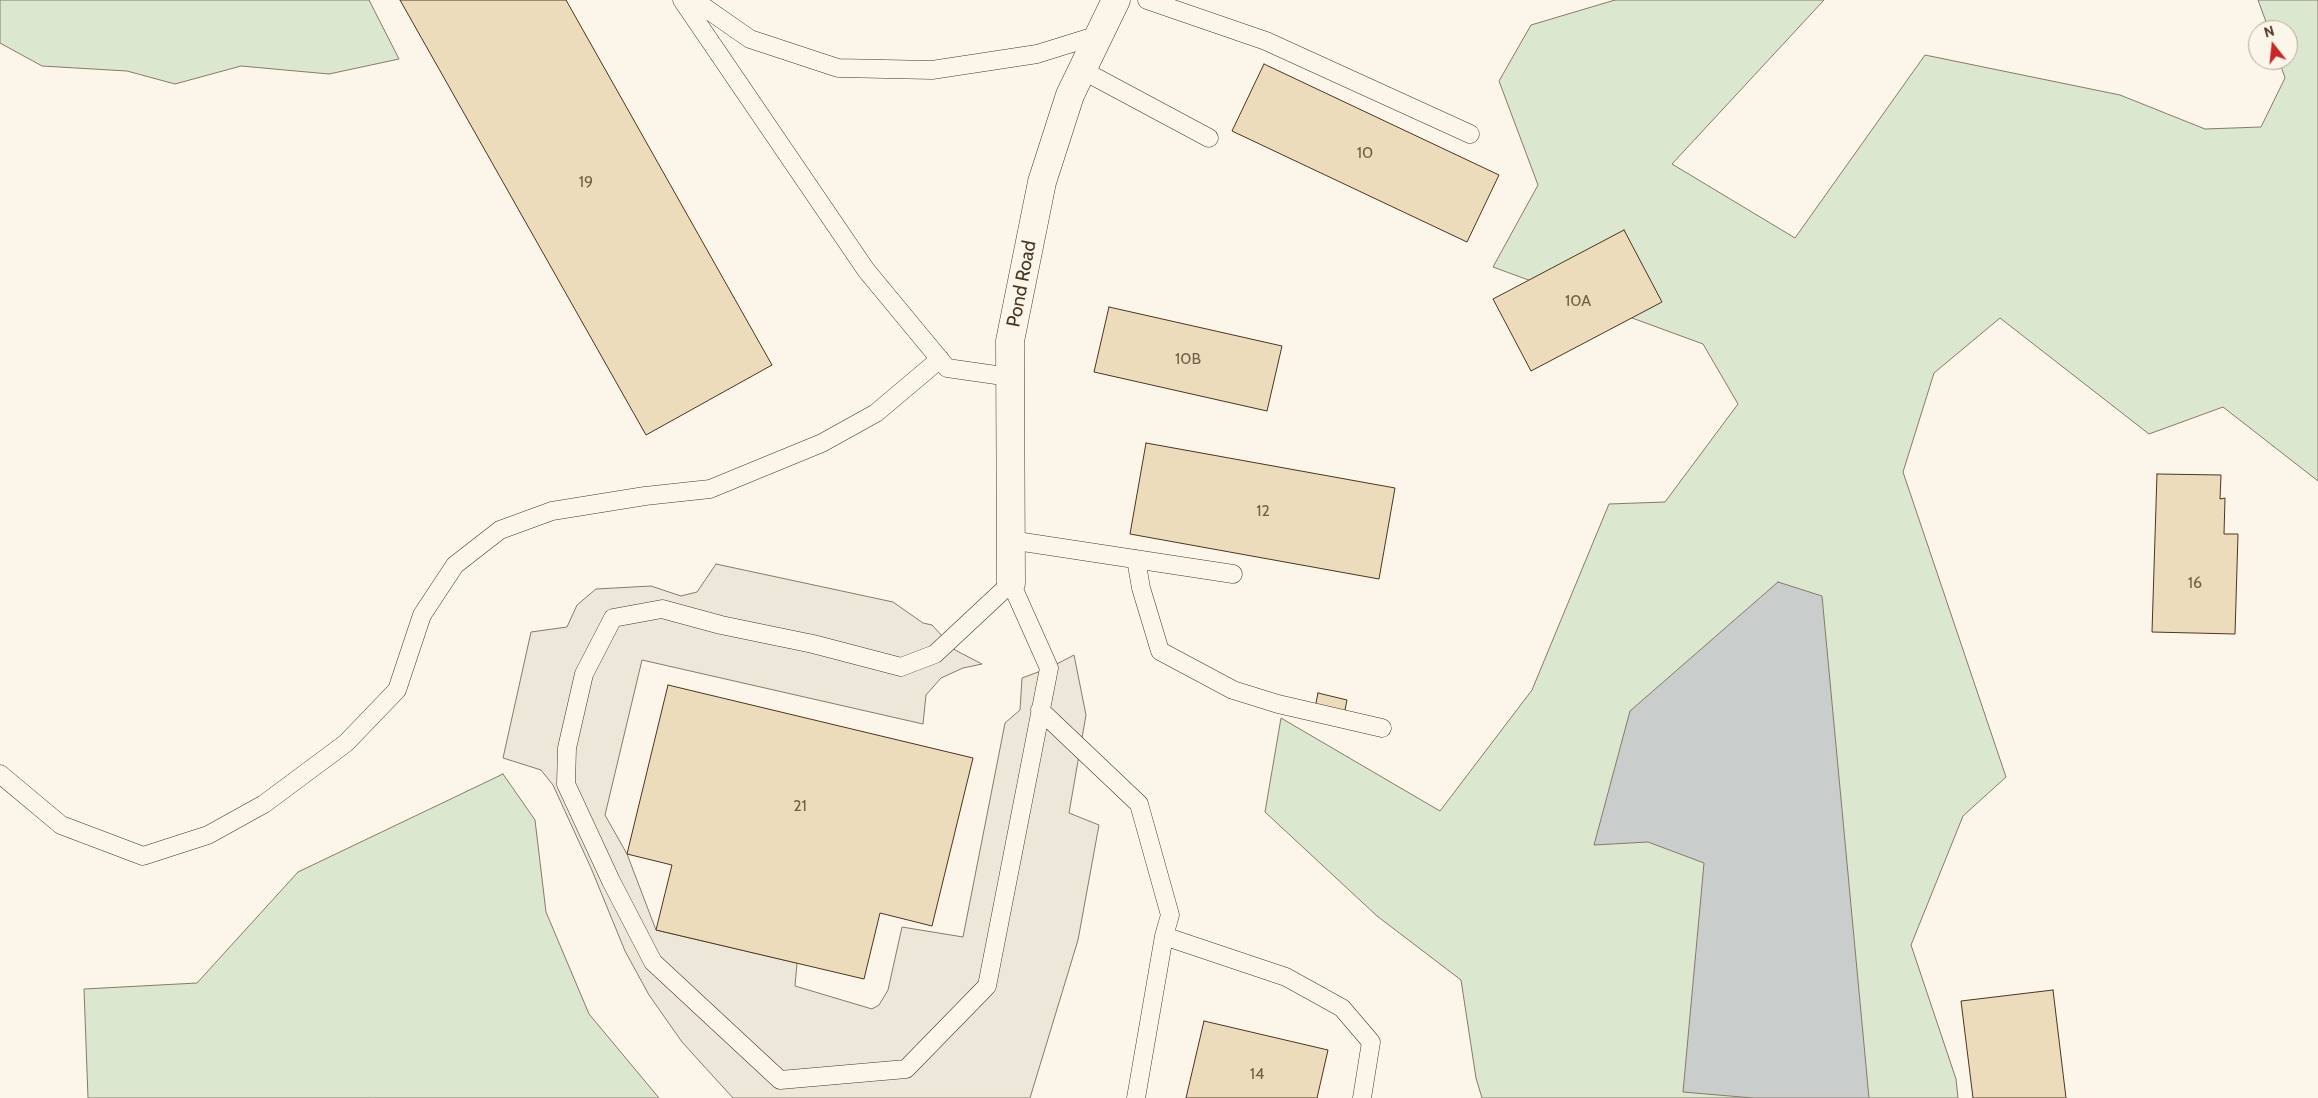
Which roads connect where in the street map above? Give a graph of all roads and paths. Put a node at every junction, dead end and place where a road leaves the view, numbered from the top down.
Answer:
1 (682, 0) edge
2 (694, 0) edge
3 (1116, 0) edge
4 (1147, 0) edge
5 (1098, 35) junction
6 (1082, 70) junction
7 (1470, 134) dead end
8 (1209, 138) dead end
9 (940, 359) junction
10 (1010, 377) junction
11 (1010, 540) junction
12 (1136, 559) junction
13 (1232, 574) dead end
14 (1011, 583) junction
15 (1040, 710) junction
16 (1382, 728) dead end
17 (0, 774) edge
18 (1164, 936) junction
19 (1136, 1098) edge
20 (1362, 1098) edge

1 - 9 lane
2 - 5 lane
3 - 5 street, Pond Road
4 - 7 lane
5 - 6 street, Pond Road
6 - 8 lane
6 - 10 street, Pond Road
9 - 10 lane
9 - 17 lane
10 - 11 street, Pond Road
11 - 12 lane
11 - 14 street, Pond Road
12 - 13 lane
12 - 16 lane
14 - 15 lane
14 - 15 lane
15 - 18 lane
18 - 19 lane
18 - 20 lane

